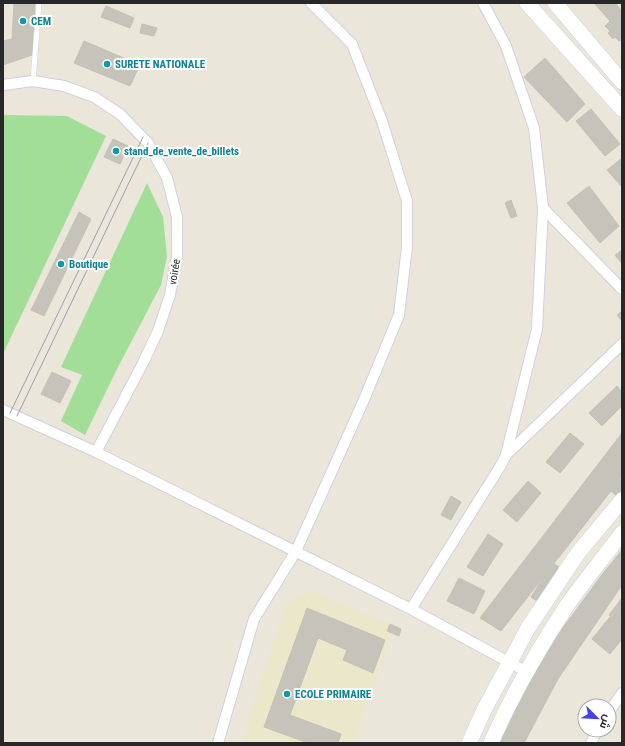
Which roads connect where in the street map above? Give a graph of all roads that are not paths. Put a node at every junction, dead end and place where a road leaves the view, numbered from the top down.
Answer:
1 (39, 3) edge
2 (311, 3) edge
3 (483, 3) edge
4 (527, 3) edge
5 (555, 3) edge
6 (33, 81) junction
7 (622, 82) edge
8 (3, 85) edge
9 (622, 109) edge
10 (543, 208) junction
11 (622, 289) edge
12 (622, 344) edge
13 (3, 410) edge
14 (96, 452) junction
15 (506, 455) junction
16 (622, 500) edge
17 (622, 533) edge
18 (296, 551) junction
19 (411, 609) junction
20 (510, 662) junction
21 (527, 672) junction
22 (218, 743) edge
23 (469, 743) edge
24 (491, 743) edge

1 - 6 lane
2 - 18 street
3 - 10 street
4 - 9 main road
5 - 7 main road
6 - 8 street, voirée
6 - 14 street, voirée
10 - 11 street
10 - 15 street
12 - 15 street
13 - 14 street
14 - 18 street
15 - 19 street
16 - 20 main road
17 - 21 main road
18 - 19 street
18 - 22 street
19 - 20 street
20 - 21 street
20 - 23 main road
21 - 24 main road

